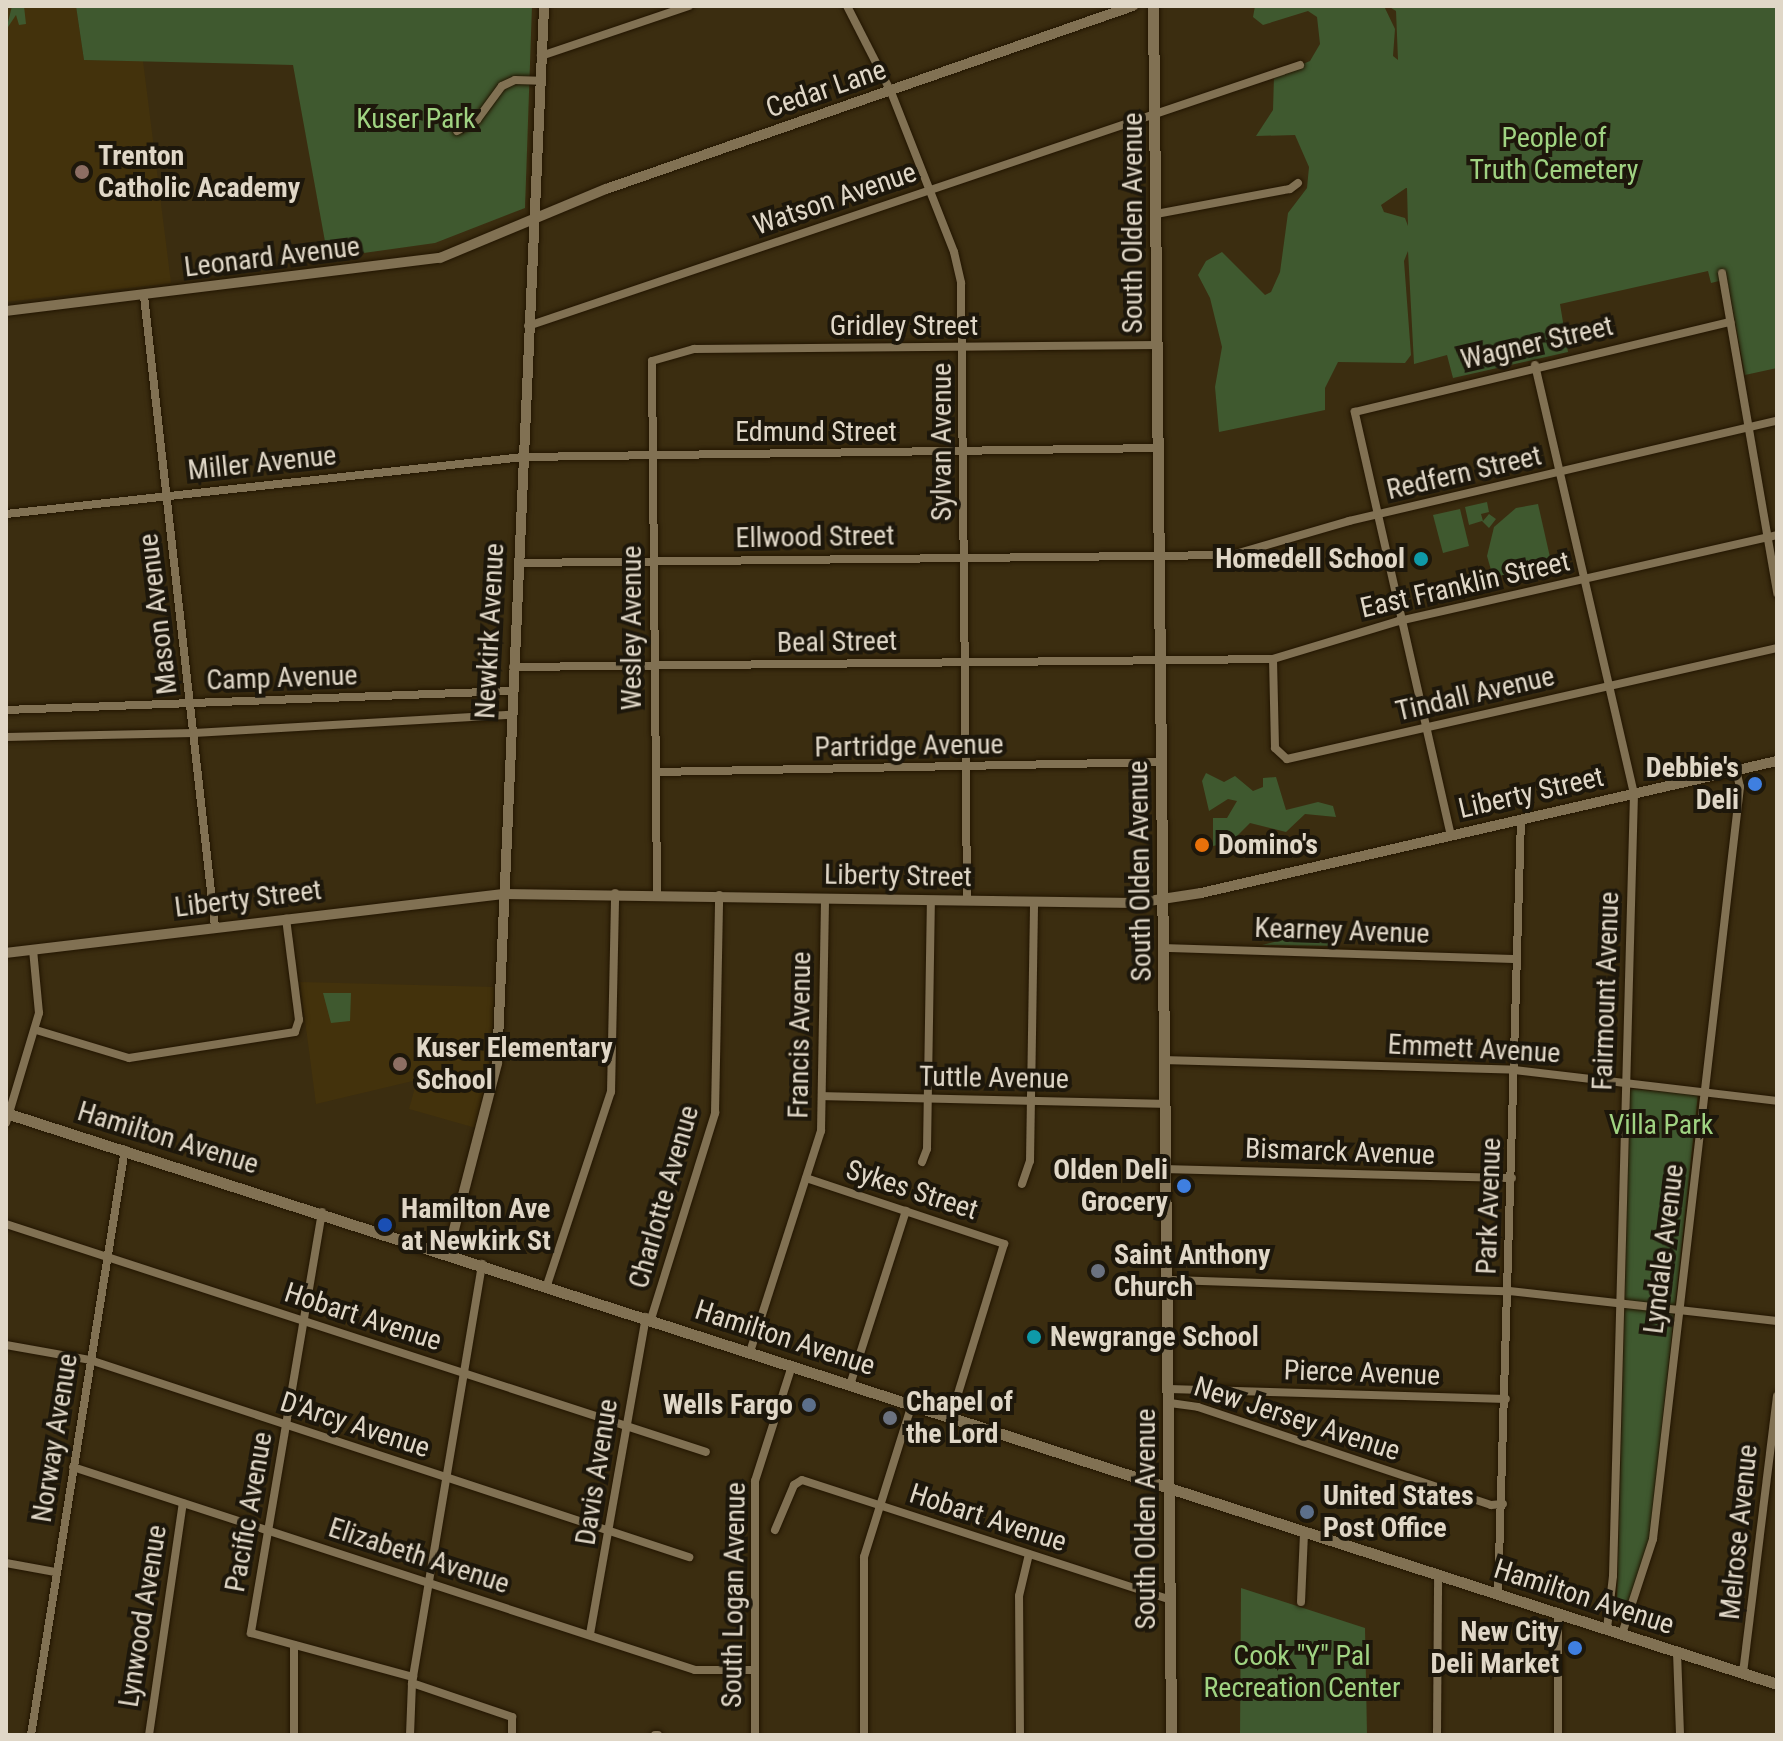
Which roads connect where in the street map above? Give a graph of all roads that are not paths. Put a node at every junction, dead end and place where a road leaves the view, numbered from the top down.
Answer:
1 (544, 6) edge
2 (689, 6) edge
3 (847, 6) edge
4 (1133, 6) edge
5 (1153, 6) edge
6 (541, 56) junction
7 (1300, 65) dead end
8 (540, 81) junction
9 (891, 92) junction
10 (1156, 112) junction
11 (457, 131) dead end
12 (1298, 183) dead end
13 (929, 190) junction
14 (1156, 214) junction
15 (534, 215) junction
16 (1722, 273) dead end
17 (144, 296) junction
18 (6, 311) edge
19 (1730, 322) junction
20 (528, 326) junction
21 (1158, 345) junction
22 (963, 348) junction
23 (652, 361) joint
24 (1535, 365) junction
25 (1777, 421) edge
26 (1748, 428) junction
27 (1158, 448) junction
28 (963, 453) junction
29 (653, 454) junction
30 (523, 457) junction
31 (1559, 474) junction
32 (166, 496) junction
33 (6, 514) edge
34 (1376, 515) junction
35 (1777, 535) edge
36 (1767, 537) junction
37 (1160, 554) junction
38 (965, 556) junction
39 (654, 561) junction
40 (518, 563) junction
41 (1585, 580) junction
42 (1777, 593) edge
43 (1399, 621) junction
44 (1777, 648) edge
45 (1273, 659) junction
46 (1162, 660) junction
47 (965, 662) junction
48 (653, 666) junction
49 (513, 667) junction
50 (1609, 686) junction
51 (512, 691) junction
52 (190, 703) junction
53 (6, 710) edge
54 (510, 715) junction
55 (1425, 728) junction
56 (194, 733) junction
57 (6, 737) edge
58 (1777, 761) edge
59 (1163, 762) junction
60 (966, 768) junction
61 (1736, 770) junction
62 (656, 772) junction
63 (1634, 794) junction
64 (1521, 820) junction
65 (1451, 836) junction
66 (615, 893) junction
67 (503, 894) junction
68 (657, 894) junction
69 (719, 895) junction
70 (825, 899) junction
71 (1165, 899) junction
72 (931, 901) junction
73 (967, 901) junction
74 (1034, 902) junction
75 (286, 919) junction
76 (215, 927) junction
77 (1166, 948) junction
78 (33, 950) junction
79 (6, 953) edge
80 (1517, 959) junction
81 (36, 1030) junction
82 (1166, 1060) junction
83 (1514, 1070) junction
84 (1626, 1083) junction
85 (1704, 1092) junction
86 (822, 1096) junction
87 (927, 1098) junction
88 (1030, 1101) junction
89 (1777, 1101) edge
90 (1166, 1104) junction
91 (7, 1117) edge
92 (125, 1149) junction
93 (922, 1162) dead end
94 (1167, 1169) junction
95 (806, 1178) junction
96 (1512, 1178) junction
97 (1022, 1184) dead end
98 (906, 1211) junction
99 (322, 1212) junction
100 (6, 1224) edge
101 (448, 1253) junction
102 (107, 1257) junction
103 (482, 1264) junction
104 (1169, 1280) junction
105 (547, 1285) junction
106 (1509, 1291) junction
107 (1620, 1303) junction
108 (1679, 1309) junction
109 (648, 1318) junction
110 (304, 1321) junction
111 (1777, 1321) edge
112 (6, 1345) edge
113 (750, 1352) junction
114 (90, 1360) junction
115 (792, 1366) junction
116 (464, 1373) junction
117 (850, 1385) junction
118 (1169, 1389) junction
119 (1214, 1391) junction
120 (1777, 1396) edge
121 (1506, 1399) junction
122 (1170, 1403) junction
123 (912, 1404) junction
124 (1206, 1411) junction
125 (951, 1416) junction
126 (286, 1425) junction
127 (626, 1427) junction
128 (706, 1452) dead end
129 (73, 1467) junction
130 (446, 1478) junction
131 (794, 1485) joint
132 (1170, 1487) junction
133 (183, 1503) junction
134 (1503, 1504) junction
135 (879, 1506) junction
136 (775, 1530) dead end
137 (268, 1531) junction
138 (609, 1531) junction
139 (1304, 1532) junction
140 (1029, 1554) junction
141 (689, 1557) dead end
142 (6, 1563) edge
143 (55, 1572) junction
144 (1438, 1575) junction
145 (429, 1582) junction
146 (1498, 1594) junction
147 (1172, 1600) junction
148 (1301, 1602) dead end
149 (1558, 1613) junction
150 (1607, 1629) junction
151 (590, 1634) junction
152 (1622, 1634) junction
153 (294, 1645) junction
154 (1677, 1652) junction
155 (755, 1670) junction
156 (1743, 1673) junction
157 (413, 1680) junction
158 (1777, 1684) edge
159 (31, 1735) edge
160 (149, 1735) edge
161 (294, 1735) edge
162 (410, 1735) edge
163 (512, 1735) edge
164 (755, 1735) edge
165 (864, 1735) edge
166 (1020, 1735) edge
167 (1171, 1735) edge
168 (1437, 1735) edge
169 (1558, 1735) edge
170 (1680, 1735) edge

1 - 6 street, Newkirk Avenue
2 - 6 street
3 - 9 street, Sylvan Avenue
4 - 9 street, Cedar Lane
5 - 10 main road, South Olden Avenue
6 - 8 street, Newkirk Avenue
7 - 10 street, Watson Avenue
8 - 11 street
8 - 15 street, Newkirk Avenue
9 - 13 street, Sylvan Avenue
9 - 15 street, Cedar Lane
10 - 13 street, Watson Avenue
10 - 14 main road, South Olden Avenue
12 - 14 street
13 - 20 street, Watson Avenue
13 - 22 street, Sylvan Avenue
14 - 21 main road, South Olden Avenue
15 - 17 street, Leonard Avenue
15 - 20 street, Newkirk Avenue
16 - 19 street
17 - 18 street, Leonard Avenue
17 - 32 street, Mason Avenue
19 - 24 street, Wagner Street
19 - 26 street
20 - 30 street, Newkirk Avenue
21 - 22 street, Gridley Street
21 - 27 main road, South Olden Avenue
22 - 23 street, Gridley Street
22 - 28 street, Sylvan Avenue
23 - 29 street, Wesley Avenue
24 - 31 street, Fairmount Avenue
24 - 34 street, Wagner Street
25 - 26 street, Redfern Street
26 - 31 street, Redfern Street
26 - 36 street
27 - 28 street, Edmund Street
27 - 37 main road, South Olden Avenue
28 - 29 street, Edmund Street
28 - 38 street, Sylvan Avenue
29 - 30 street, Edmund Street
29 - 39 street, Wesley Avenue
30 - 32 street, Miller Avenue
30 - 40 street, Newkirk Avenue
31 - 34 street, Redfern Street
31 - 41 street, Fairmount Avenue
32 - 33 street, Miller Avenue
32 - 52 street, Mason Avenue
34 - 37 street, Redfern Street
34 - 43 street
35 - 36 street, East Franklin Street
36 - 41 street, East Franklin Street
36 - 42 street
37 - 38 street, Ellwood Street
37 - 46 main road, South Olden Avenue
38 - 39 street, Ellwood Street
38 - 47 street, Sylvan Avenue
39 - 40 street, Ellwood Street
39 - 48 street, Wesley Avenue
40 - 49 street, Newkirk Avenue
41 - 43 street, East Franklin Street
41 - 50 street, Fairmount Avenue
43 - 45 street, East Franklin Street
43 - 55 street
44 - 50 street, Tindall Avenue
45 - 46 street, East Franklin Street
45 - 55 street, Tindall Avenue
46 - 47 street, Beal Street
46 - 59 main road, South Olden Avenue
47 - 48 street, Beal Street
47 - 60 street, Sylvan Avenue
48 - 49 street, Beal Street
48 - 62 street, Wesley Avenue
49 - 51 street, Newkirk Avenue
50 - 55 street, Tindall Avenue
50 - 63 street, Fairmount Avenue
51 - 52 street, Camp Avenue
51 - 54 street, Newkirk Avenue
52 - 53 street, Camp Avenue
52 - 56 street, Mason Avenue
54 - 56 street, Camp Avenue
54 - 67 street, Newkirk Avenue
55 - 65 street
56 - 57 street, Camp Avenue
56 - 76 street, Mason Avenue
58 - 61 street, Liberty Street
59 - 60 street, Partridge Avenue
59 - 71 main road, South Olden Avenue
60 - 62 street, Partridge Avenue
60 - 73 street, Sylvan Avenue
61 - 63 street, Liberty Street
61 - 85 street, Lyndale Avenue
62 - 68 street, Wesley Avenue
63 - 64 street, Liberty Street
63 - 84 street, Fairmount Avenue
64 - 65 street, Liberty Street
64 - 80 street, Park Avenue
65 - 71 street, Liberty Street
66 - 67 street, Liberty Street
66 - 68 street, Liberty Street
66 - 105 street
67 - 75 street, Liberty Street
67 - 101 street, Newkirk Avenue
68 - 69 street, Liberty Street
69 - 70 street, Liberty Street
69 - 109 street, Charlotte Avenue
70 - 72 street, Liberty Street
70 - 86 street, Francis Avenue
71 - 74 street, Liberty Street
71 - 77 main road, South Olden Avenue
72 - 73 street, Liberty Street
72 - 87 street
73 - 74 street, Liberty Street
74 - 88 street
75 - 76 street, Liberty Street
75 - 81 street
76 - 78 street, Liberty Street
77 - 80 street, Kearney Avenue
77 - 82 main road, South Olden Avenue
78 - 79 street, Liberty Street
78 - 81 street
80 - 83 street, Park Avenue
81 - 91 street
82 - 83 street, Emmett Avenue
82 - 90 main road, South Olden Avenue
83 - 84 street, Emmett Avenue
83 - 96 street, Park Avenue
84 - 85 street, Emmett Avenue
84 - 107 street, Fairmount Avenue
85 - 89 street, Emmett Avenue
85 - 108 street, Lyndale Avenue
86 - 87 street, Tuttle Avenue
86 - 95 street, Francis Avenue
87 - 88 street, Tuttle Avenue
87 - 93 street
88 - 90 street, Tuttle Avenue
88 - 97 street
90 - 94 main road, South Olden Avenue
91 - 92 main road, Hamilton Avenue
92 - 99 main road, Hamilton Avenue
92 - 102 street, Norway Avenue
94 - 96 street, Bismarck Avenue
94 - 104 main road, South Olden Avenue
95 - 98 street, Sykes Street
95 - 113 street, Francis Avenue
96 - 106 street, Park Avenue
98 - 117 street
98 - 125 street, Sykes Street
99 - 101 main road, Hamilton Avenue
99 - 110 street, Pacific Avenue
100 - 102 street, Hobart Avenue
101 - 103 main road, Hamilton Avenue
102 - 110 street, Hobart Avenue
102 - 114 street, Norway Avenue
103 - 105 main road, Hamilton Avenue
103 - 116 street
104 - 106 street
104 - 118 main road, South Olden Avenue
105 - 109 main road, Hamilton Avenue
106 - 107 street
106 - 121 street, Park Avenue
107 - 108 street
107 - 150 street, Fairmount Avenue
108 - 111 street
108 - 152 street, Lyndale Avenue
109 - 113 main road, Hamilton Avenue
109 - 127 street, Davis Avenue
110 - 116 street, Hobart Avenue
110 - 126 street, Pacific Avenue
112 - 114 street, D'Arcy Avenue
113 - 115 main road, Hamilton Avenue
114 - 126 street, D'Arcy Avenue
114 - 129 street, Norway Avenue
115 - 117 main road, Hamilton Avenue
115 - 155 street, South Logan Avenue
116 - 127 street, Hobart Avenue
116 - 130 street
117 - 123 main road, Hamilton Avenue
118 - 119 street, Pierce Avenue
118 - 122 main road, South Olden Avenue
119 - 121 street, Pierce Avenue
119 - 124 street
120 - 156 street, Melrose Avenue
121 - 134 street, Park Avenue
122 - 124 street, New Jersey Avenue
122 - 132 main road, South Olden Avenue
123 - 125 main road, Hamilton Avenue
123 - 135 street
124 - 134 street, New Jersey Avenue
125 - 132 main road, Hamilton Avenue
126 - 130 street, D'Arcy Avenue
126 - 137 street, Pacific Avenue
127 - 128 street, Hobart Avenue
127 - 138 street, Davis Avenue
129 - 133 street, Elizabeth Avenue
129 - 143 street, Norway Avenue
130 - 138 street, D'Arcy Avenue
130 - 145 street
131 - 135 street, Hobart Avenue
131 - 136 street, South Logan Avenue
132 - 139 main road, Hamilton Avenue
132 - 147 main road, South Olden Avenue
133 - 137 street, Elizabeth Avenue
133 - 160 street, Lynwood Avenue
134 - 146 street, Park Avenue
135 - 140 street, Hobart Avenue
135 - 165 street
137 - 145 street, Elizabeth Avenue
137 - 153 street, Pacific Avenue
138 - 141 street, D'Arcy Avenue
138 - 151 street, Davis Avenue
139 - 144 main road, Hamilton Avenue
139 - 148 street
140 - 147 street, Hobart Avenue
140 - 166 street
142 - 143 street
143 - 159 street, Norway Avenue
144 - 146 main road, Hamilton Avenue
144 - 168 street
145 - 151 street, Elizabeth Avenue
145 - 157 street
146 - 149 main road, Hamilton Avenue
147 - 167 main road, South Olden Avenue
149 - 150 main road, Hamilton Avenue
149 - 169 street
150 - 152 main road, Hamilton Avenue
151 - 155 street, Elizabeth Avenue
152 - 154 main road, Hamilton Avenue
153 - 157 street
153 - 161 street
154 - 156 main road, Hamilton Avenue
154 - 170 street
155 - 164 street, South Logan Avenue
156 - 158 main road, Hamilton Avenue
157 - 162 street
157 - 163 street

